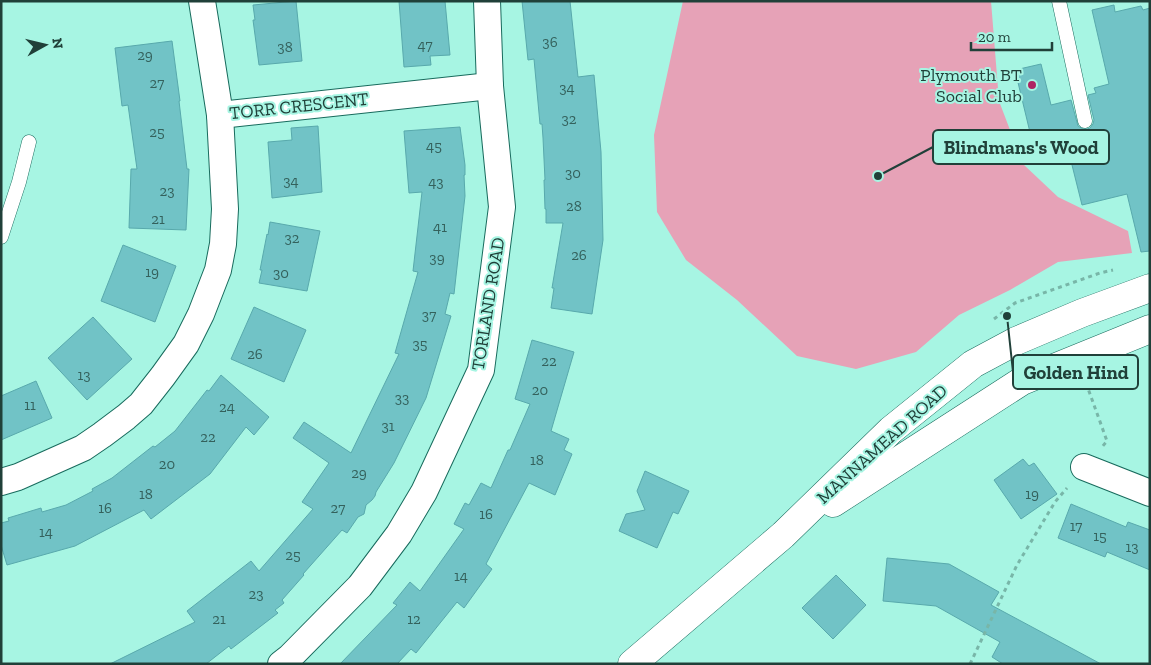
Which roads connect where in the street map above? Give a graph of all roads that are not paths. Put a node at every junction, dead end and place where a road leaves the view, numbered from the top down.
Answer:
1 (202, 1) edge
2 (488, 1) edge
3 (1059, 1) edge
4 (490, 86) junction
5 (220, 115) junction
6 (1085, 121) dead end
7 (29, 142) dead end
8 (1, 237) edge
9 (1150, 288) edge
10 (1150, 329) edge
11 (1084, 467) road end
12 (1, 482) edge
13 (1150, 494) edge
14 (783, 535) junction
15 (281, 664) edge
16 (632, 664) edge

1 - 5 street
2 - 4 street, TORLAND ROAD
3 - 6 lane
4 - 5 street, TORR CRESCENT
4 - 15 street, TORLAND ROAD
5 - 12 street, TORR CRESCENT
7 - 8 lane
9 - 14 main road, MANNAMEAD ROAD
10 - 14 main road, MANNAMEAD ROAD
11 - 13 street
14 - 16 main road, MANNAMEAD ROAD

